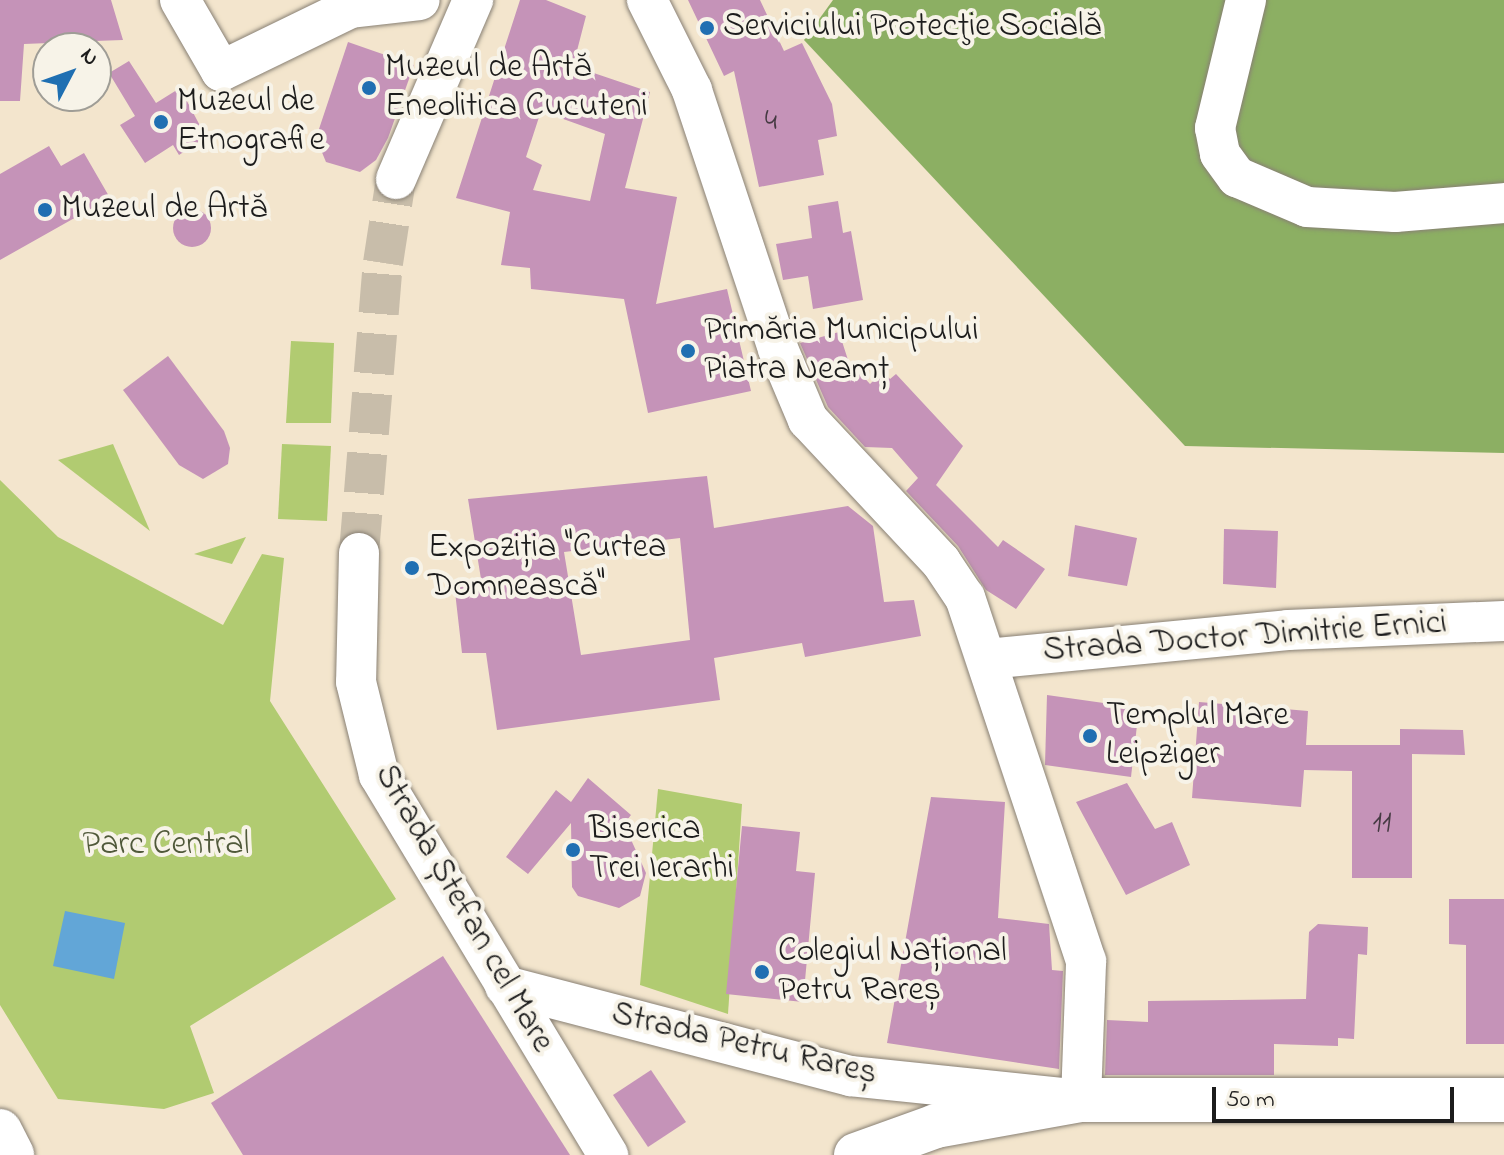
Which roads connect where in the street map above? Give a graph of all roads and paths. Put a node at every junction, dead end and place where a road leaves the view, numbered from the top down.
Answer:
1 (180, 0) edge
2 (420, 0) edge
3 (473, 0) edge
4 (647, 0) edge
5 (1246, 0) edge
6 (396, 179) tunnel mouth
7 (1504, 203) edge
8 (359, 553) tunnel mouth
9 (1504, 621) edge
10 (987, 659) junction
11 (505, 986) junction
12 (1081, 1100) junction
13 (1504, 1100) edge
14 (608, 1155) edge
15 (856, 1155) edge

1 - 2 street
3 - 6 street
4 - 10 street, Strada Doctor Dimitrie Ernici
5 - 7 street
8 - 11 street, Strada Ștefan cel Mare
9 - 10 street, Strada Doctor Dimitrie Ernici
10 - 12 street, Strada Doctor Dimitrie Ernici
11 - 12 street, Strada Petru Rareș
11 - 14 street, Strada Ștefan cel Mare
12 - 13 main road, Strada Petru Rareș
12 - 15 main road, Strada Petru Rareș

